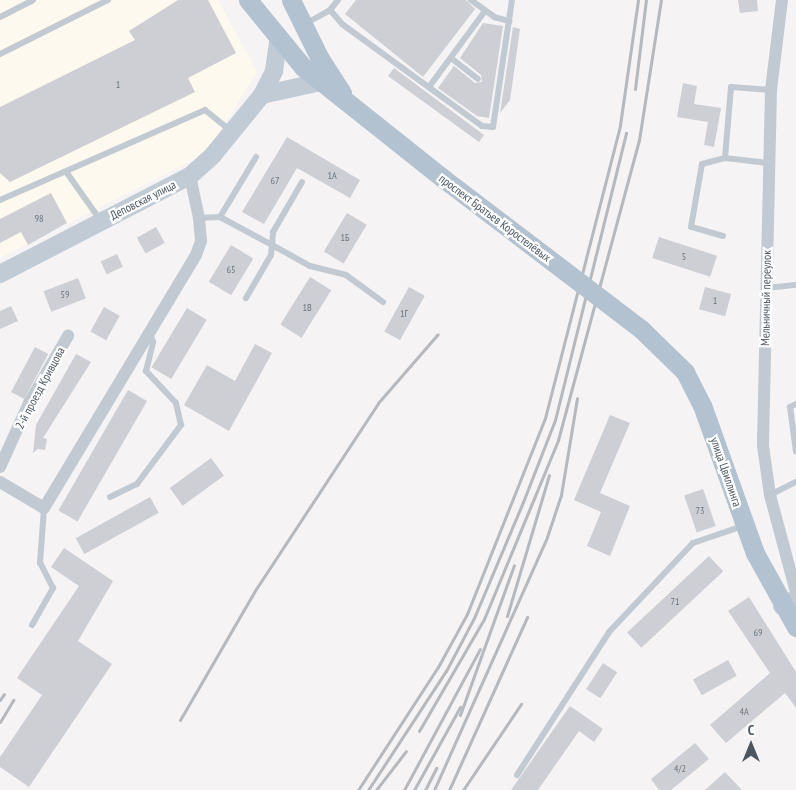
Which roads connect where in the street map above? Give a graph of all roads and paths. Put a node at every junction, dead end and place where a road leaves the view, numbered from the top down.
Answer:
1 (33, 0) edge
2 (108, 0) edge
3 (248, 0) edge
4 (291, 0) edge
5 (338, 0) edge
6 (471, 0) edge
7 (512, 0) edge
8 (782, 0) edge
9 (330, 10) junction
10 (485, 11) junction
11 (0, 17) edge
12 (509, 21) junction
13 (304, 24) junction
14 (278, 41) junction
15 (0, 54) edge
16 (451, 58) junction
17 (478, 79) dead end
18 (320, 82) junction
19 (429, 87) junction
20 (771, 90) junction
21 (262, 95) junction
22 (351, 106) junction
23 (232, 132) junction
24 (256, 157) dead end
25 (725, 158) junction
26 (768, 163) junction
27 (67, 173) junction
28 (190, 176) junction
29 (302, 182) dead end
30 (0, 200) edge
31 (220, 216) junction
32 (199, 218) junction
33 (101, 222) junction
34 (723, 236) dead end
35 (272, 245) junction
36 (0, 274) edge
37 (796, 285) edge
38 (766, 288) junction
39 (246, 298) dead end
40 (384, 302) dead end
41 (641, 329) joint
42 (149, 332) junction
43 (68, 336) dead end
44 (796, 404) edge
45 (796, 452) edge
46 (1, 462) edge
47 (0, 482) edge
48 (796, 482) edge
49 (770, 495) junction
50 (110, 497) dead end
51 (44, 508) junction
52 (744, 526) junction
53 (796, 592) edge
54 (789, 602) edge
55 (32, 625) dead end
56 (796, 626) edge
57 (517, 775) dead end

1 - 11 lane
2 - 15 lane
3 - 14 main road, проспект Братьев Коростелёвых
4 - 13 main road, проспект Братьев Коростелёвых
5 - 9 lane
6 - 10 lane
7 - 12 lane
8 - 20 street, Мельничный переулок
9 - 13 lane
9 - 19 lane
10 - 12 lane
10 - 16 lane
12 - 19 lane
13 - 22 main road, проспект Братьев Коростелёвых
14 - 18 main road, проспект Братьев Коростелёвых
14 - 21 street, Деповская улица
16 - 17 lane
16 - 19 lane
18 - 21 street
18 - 22 main road, проспект Братьев Коростелёвых
20 - 25 lane
20 - 26 street, Мельничный переулок
21 - 23 street, Деповская улица
22 - 41 main road, проспект Братьев Коростелёвых, bridge
23 - 27 lane
23 - 28 street, Деповская улица
24 - 31 lane
25 - 26 lane
25 - 34 lane
26 - 38 street, Мельничный переулок
27 - 30 lane
27 - 33 lane
28 - 32 street
28 - 33 street, Деповская улица
29 - 35 lane
31 - 32 lane
31 - 35 lane
32 - 42 street
33 - 36 street, Деповская улица
35 - 39 lane
35 - 40 lane
37 - 38 lane
38 - 49 street, Мельничный переулок
41 - 52 main road, улица Цвиллинга
42 - 50 lane
42 - 51 street
43 - 46 street, 2-й проезд Кривцова
44 - 45 lane
47 - 51 street
48 - 49 lane
49 - 53 street, Мельничный переулок
51 - 55 lane
52 - 54 main road, улица Цвиллинга
52 - 57 lane
54 - 56 main road, улица Цвиллинга

